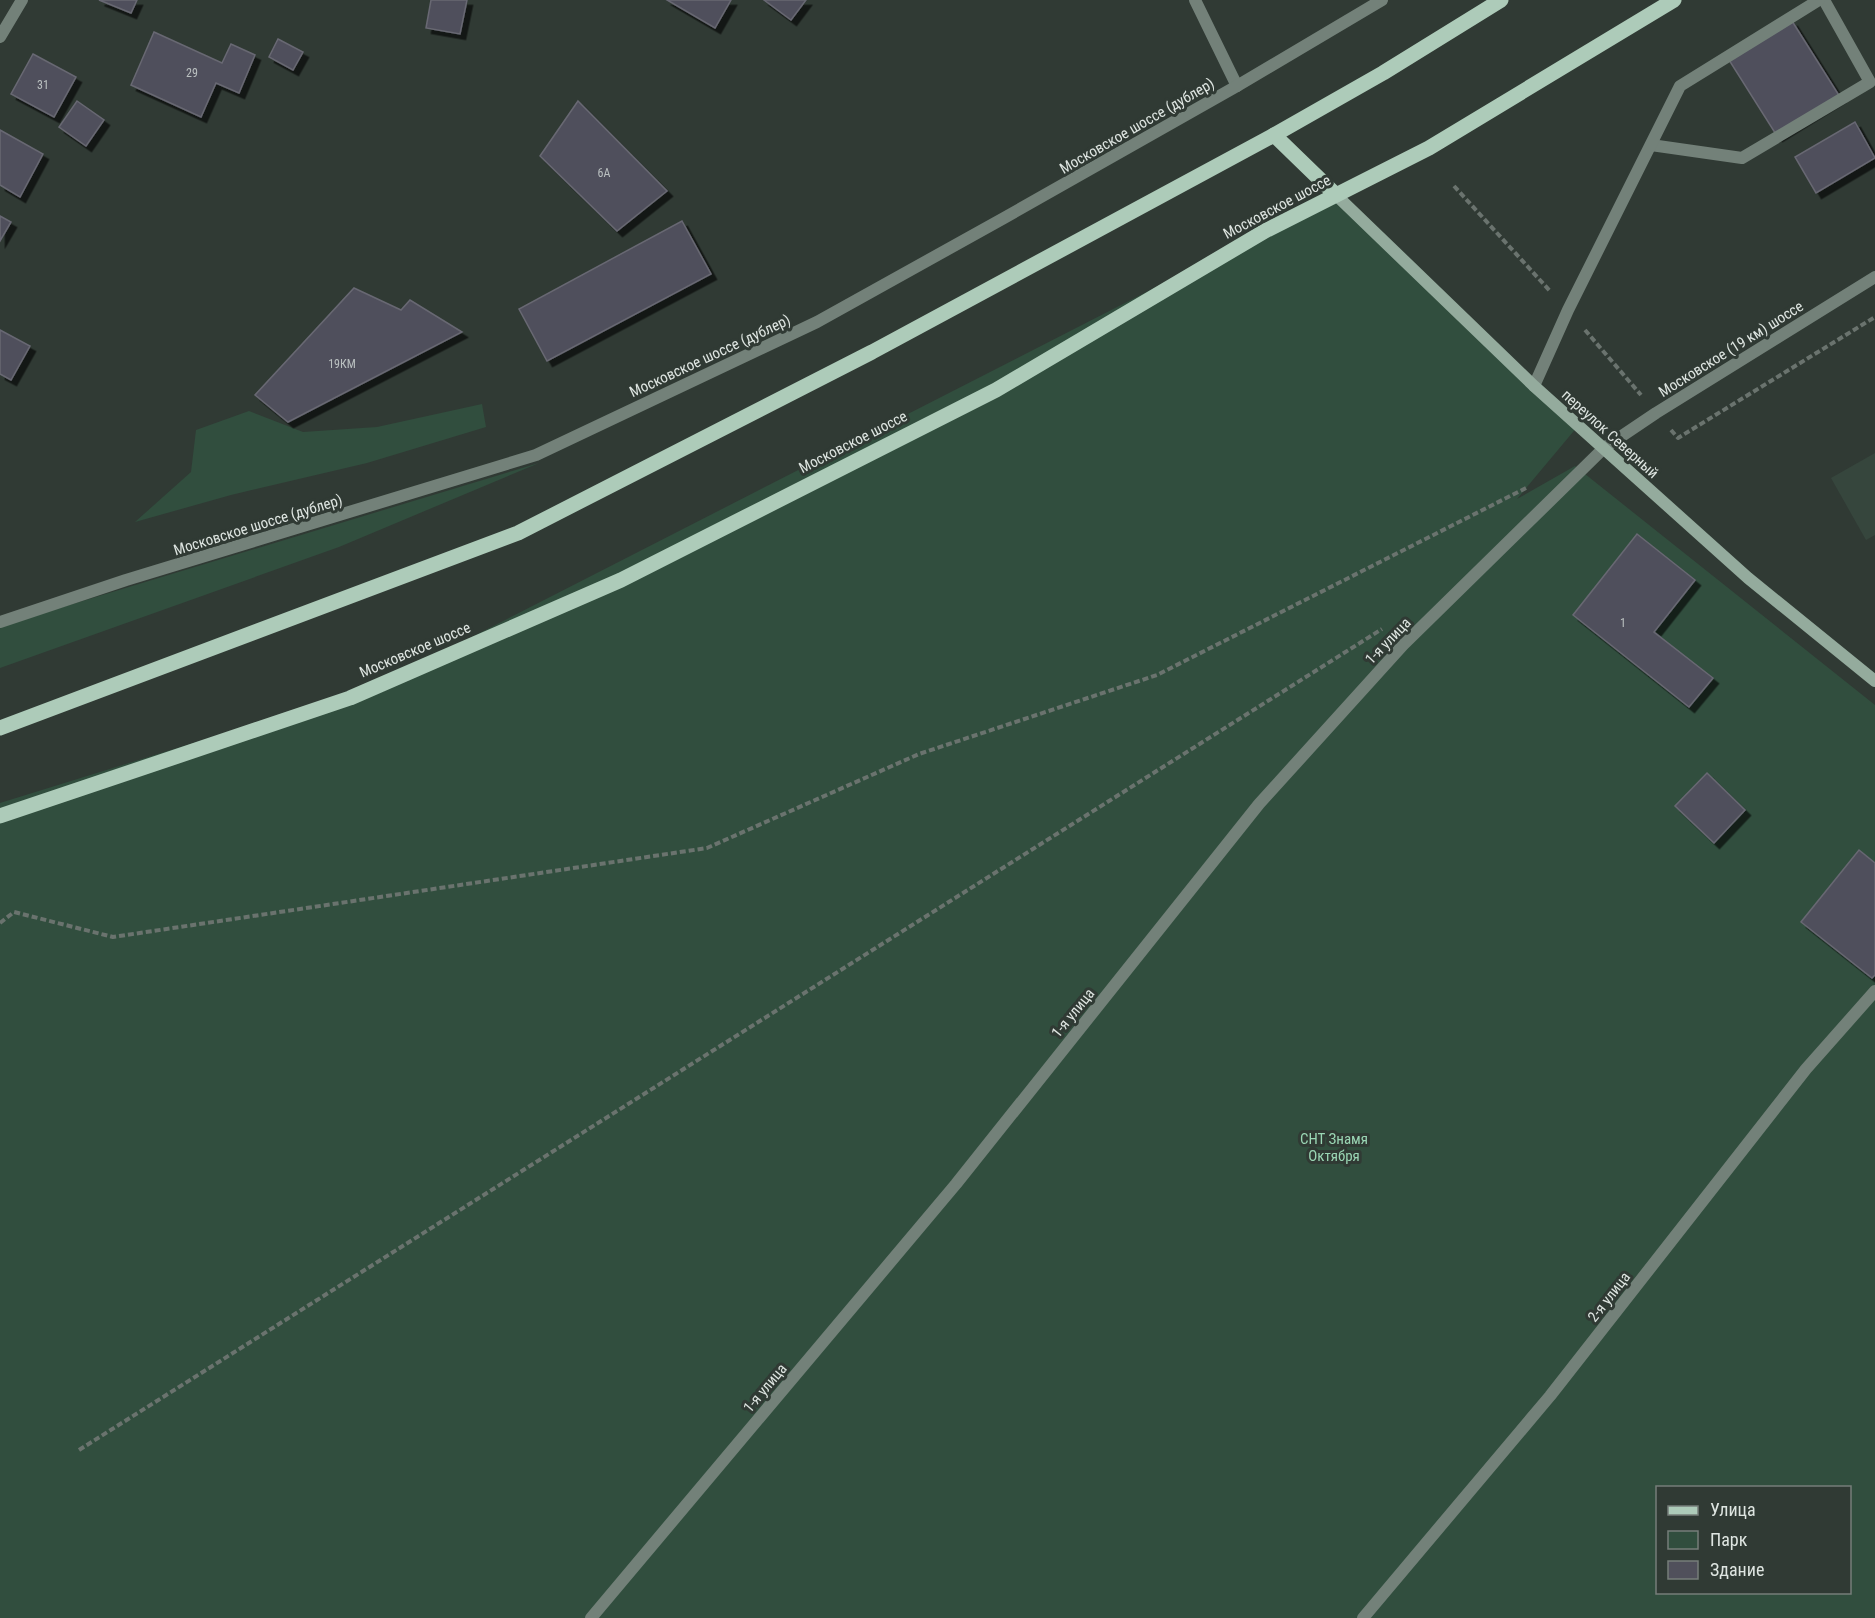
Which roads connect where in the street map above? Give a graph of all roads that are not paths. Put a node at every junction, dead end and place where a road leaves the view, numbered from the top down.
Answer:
1 (22, 0) edge
2 (1195, 0) edge
3 (1382, 0) edge
4 (1501, 0) edge
5 (1674, 0) edge
6 (1821, 0) edge
7 (0, 37) edge
8 (1237, 86) junction
9 (1274, 135) junction
10 (1651, 145) junction
11 (1336, 195) junction
12 (1875, 277) edge
13 (1534, 386) junction
14 (1604, 448) junction
15 (0, 622) edge
16 (1875, 681) edge
17 (0, 728) edge
18 (0, 816) edge
19 (1875, 991) edge
20 (591, 1618) edge
21 (1363, 1618) edge

1 - 7 street
2 - 8 street
3 - 8 street, Московское шоссе (дублер)
4 - 9 main road
5 - 11 main road, Московское шоссе
6 - 10 street
6 - 10 street
8 - 15 street, Московское шоссе (дублер)
9 - 11 main road
9 - 17 main road
10 - 13 street
11 - 13 street, переулок Северный
11 - 18 main road, Московское шоссе
12 - 14 street, Московское (19 км) шоссе
13 - 14 street, переулок Северный
14 - 16 street, переулок Северный
14 - 20 street, 1-я улица
19 - 21 street, 2-я улица

